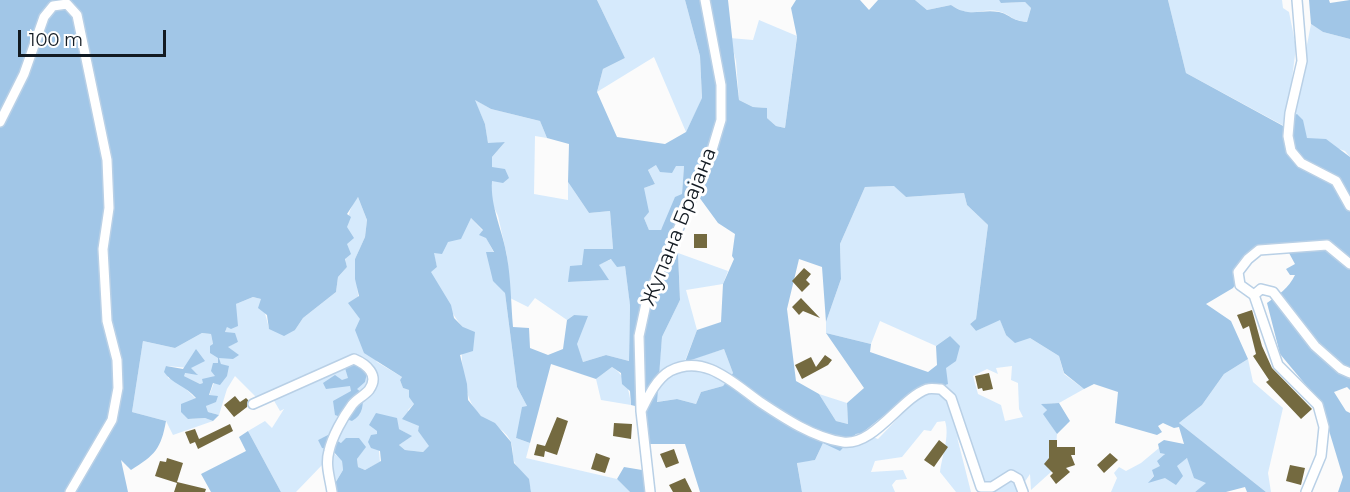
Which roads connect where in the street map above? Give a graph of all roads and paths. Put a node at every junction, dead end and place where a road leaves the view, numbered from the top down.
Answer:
1 (705, 0) edge
2 (1297, 0) edge
3 (0, 122) edge
4 (1350, 206) edge
5 (1350, 264) edge
6 (1254, 295) junction
7 (1350, 373) edge
8 (253, 404) dead end
9 (641, 411) junction
10 (70, 492) edge
11 (333, 492) edge
12 (650, 492) edge
13 (1023, 492) edge
14 (1306, 492) edge

1 - 9 street, Жупана Брајана
2 - 4 street
3 - 10 street
5 - 6 street
6 - 7 street
6 - 14 street
8 - 11 street
9 - 12 street, Жупана Брајана
9 - 13 street

